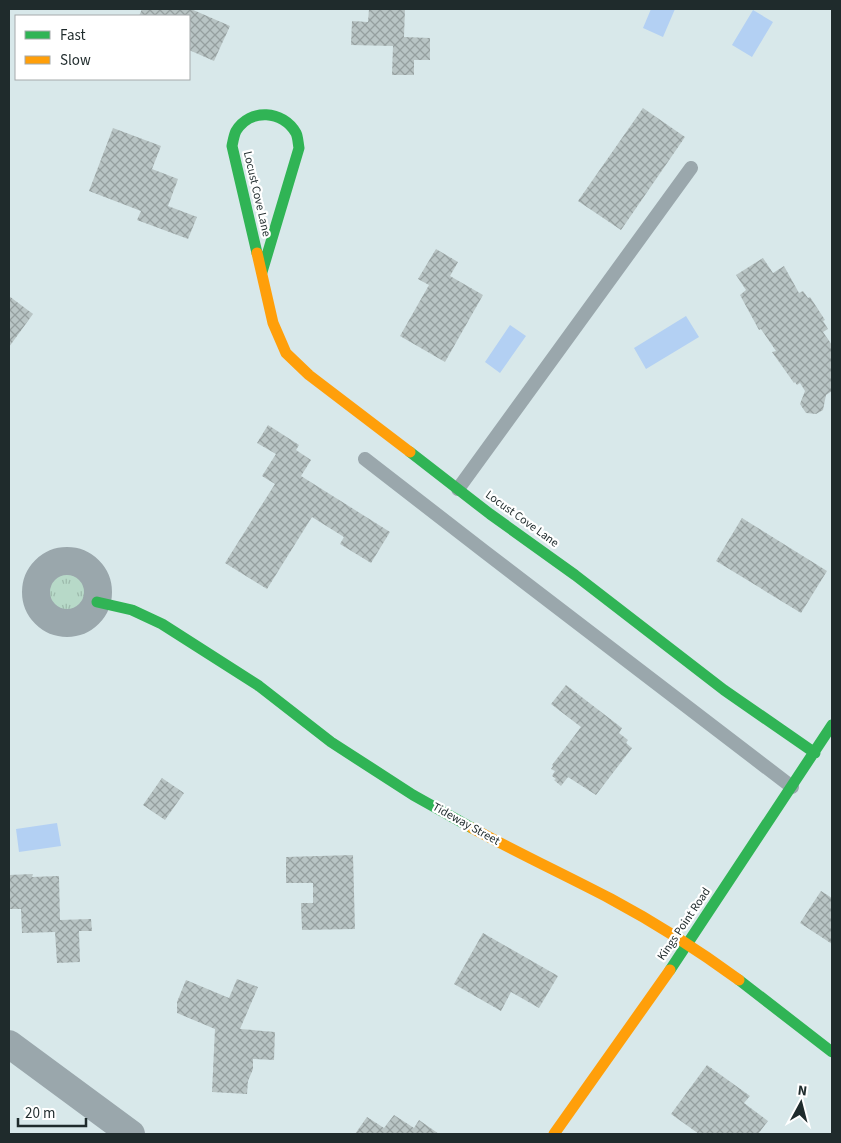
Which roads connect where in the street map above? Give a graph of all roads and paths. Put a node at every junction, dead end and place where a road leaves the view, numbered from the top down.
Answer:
1 (691, 168) dead end
2 (262, 272) junction
3 (365, 459) dead end
4 (458, 489) junction
5 (97, 602) dead end
6 (832, 726) edge
7 (815, 753) junction
8 (792, 786) junction
9 (688, 942) junction
10 (9, 1044) edge
11 (832, 1052) edge
12 (131, 1134) edge
13 (554, 1134) edge

1 - 4 lane
2 - 2 street, Locust Cove Lane
2 - 4 street, Locust Cove Lane
3 - 8 lane
4 - 7 street, Locust Cove Lane
5 - 9 street, Tideway Street
6 - 7 street, Kings Point Road
7 - 8 street, Kings Point Road
8 - 9 street, Kings Point Road
9 - 11 street, Tideway Street
9 - 13 street, Kings Point Road
10 - 12 street

